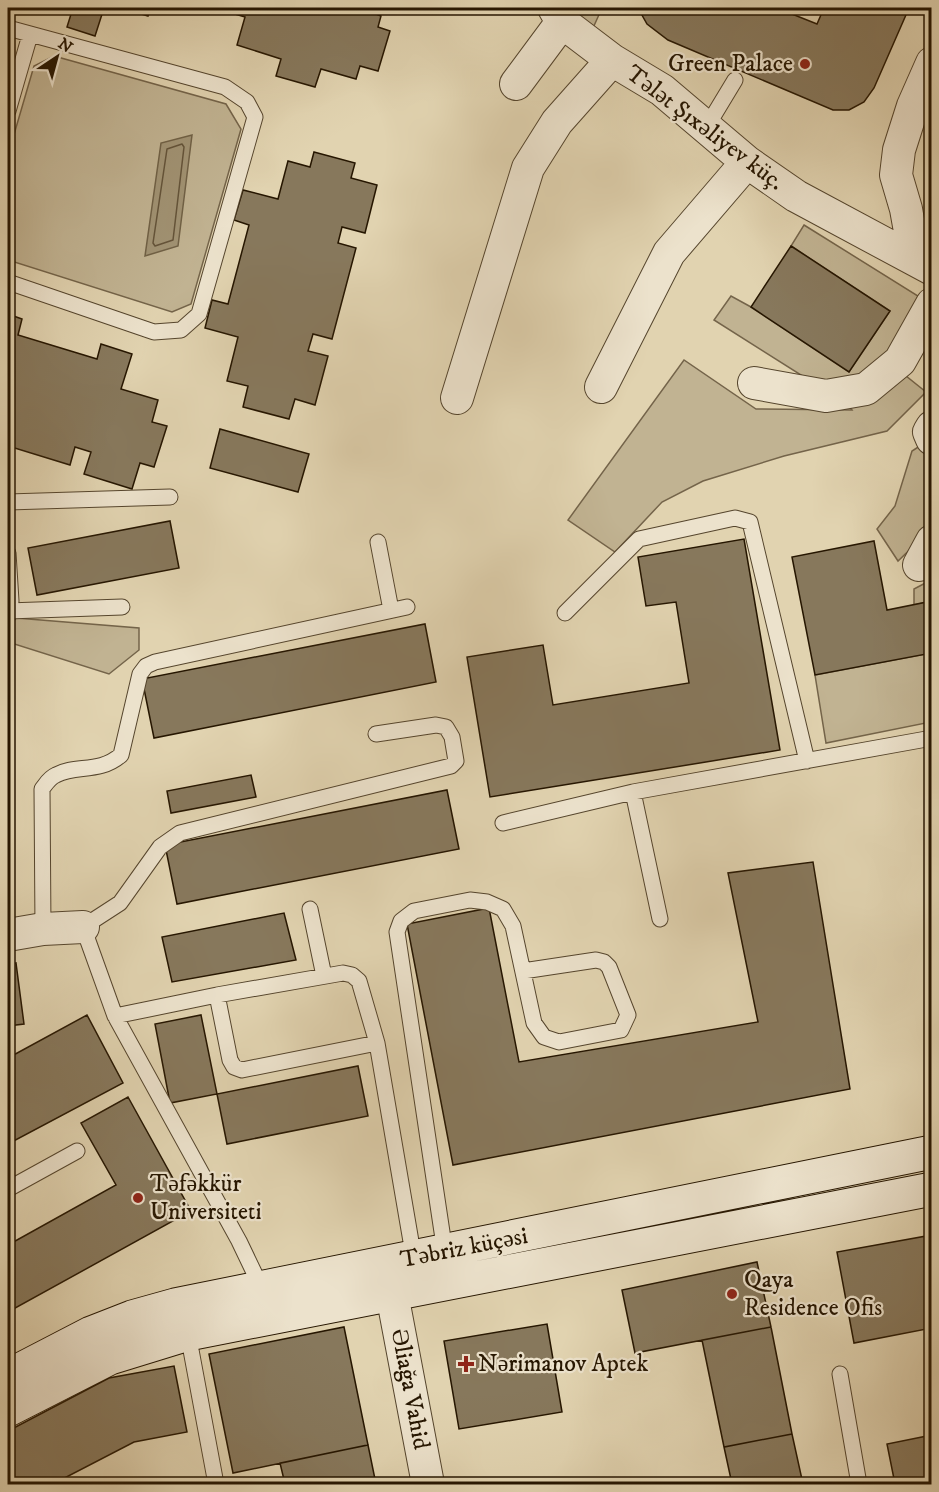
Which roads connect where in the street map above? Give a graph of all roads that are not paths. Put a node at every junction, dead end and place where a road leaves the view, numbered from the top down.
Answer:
1 (558, 15) edge
2 (8, 28) edge
3 (30, 35) junction
4 (612, 60) junction
5 (932, 63) edge
6 (735, 80) dead end
7 (516, 84) dead end
8 (8, 111) edge
9 (706, 128) junction
10 (747, 162) junction
11 (923, 264) edge
12 (8, 282) edge
13 (932, 304) edge
14 (754, 382) dead end
15 (601, 387) dead end
16 (457, 398) dead end
17 (932, 427) edge
18 (932, 439) edge
19 (170, 497) dead end
20 (8, 502) edge
21 (378, 542) dead end
22 (8, 553) edge
23 (122, 607) dead end
24 (407, 607) dead end
25 (391, 610) junction
26 (565, 613) dead end
27 (376, 734) dead end
28 (932, 738) edge
29 (807, 761) junction
30 (633, 792) junction
31 (503, 823) dead end
32 (310, 909) dead end
33 (660, 919) dead end
34 (83, 927) junction
35 (43, 929) junction
36 (8, 934) edge
37 (523, 971) junction
38 (324, 976) junction
39 (218, 995) junction
40 (115, 1016) junction
41 (377, 1043) junction
42 (77, 1152) dead end
43 (932, 1152) edge
44 (8, 1189) edge
45 (932, 1189) edge
46 (429, 1255) junction
47 (261, 1287) junction
48 (392, 1294) junction
49 (188, 1334) junction
50 (840, 1374) dead end
51 (8, 1376) edge
52 (8, 1410) edge
53 (216, 1485) edge
54 (428, 1485) edge
55 (859, 1485) edge

1 - 4 street, Tələt Şıxəliyev küç.
1 - 7 street
2 - 3 lane
3 - 8 lane
3 - 12 lane
4 - 9 street, Tələt Şıxəliyev küç.
4 - 16 street
5 - 11 street
6 - 9 lane
9 - 10 street, Tələt Şıxəliyev küç.
10 - 11 street, Tələt Şıxəliyev küç.
10 - 15 street
13 - 14 street
17 - 18 street
19 - 20 lane
21 - 25 lane
22 - 23 lane
24 - 25 lane
25 - 35 lane
26 - 29 lane
27 - 34 lane
28 - 29 lane
29 - 30 lane
30 - 31 lane
30 - 33 lane
32 - 38 lane
34 - 35 street
34 - 40 lane
35 - 36 street
37 - 37 lane
37 - 46 lane
38 - 39 lane
38 - 41 lane
39 - 40 lane
39 - 41 lane
40 - 47 lane
41 - 46 lane
42 - 44 lane
43 - 46 main road, Təbriz küçəsi
45 - 48 main road, Təbriz küçəsi
46 - 47 main road, Təbriz küçəsi
47 - 51 main road, Təbriz küçəsi
48 - 49 main road, Təbriz küçəsi
48 - 54 street, Əliağa Vahid
49 - 52 main road, Təbriz küçəsi
49 - 53 lane
50 - 55 lane

